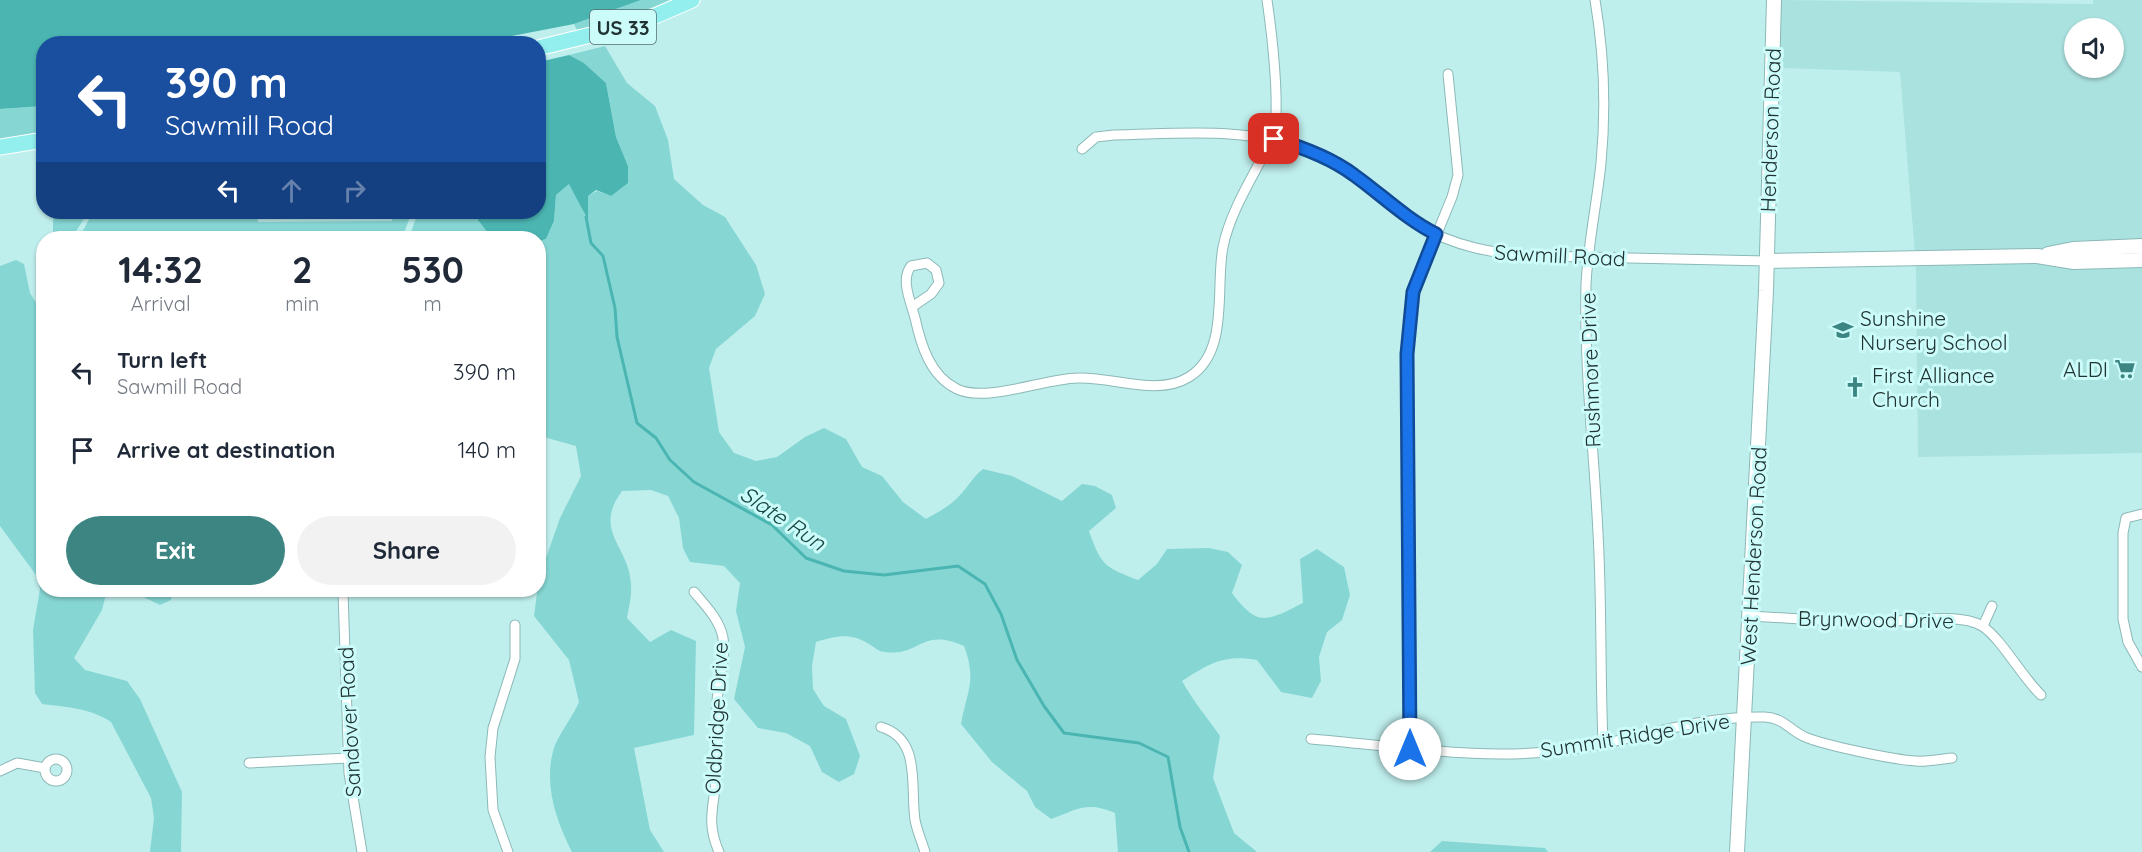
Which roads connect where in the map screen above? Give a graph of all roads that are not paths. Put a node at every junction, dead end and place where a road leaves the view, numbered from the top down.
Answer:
1 (692, 0) edge
2 (1267, 0) edge
3 (1595, 0) edge
4 (1774, 0) edge
5 (546, 46) edge
6 (1448, 74) dead end
7 (1274, 139) junction
8 (36, 141) edge
9 (0, 147) edge
10 (1082, 149) dead end
11 (1436, 234) junction
12 (2142, 246) edge
13 (2037, 256) junction
14 (1588, 257) junction
15 (2142, 260) edge
16 (1767, 261) junction
17 (912, 306) junction
18 (2142, 514) edge
19 (694, 591) dead end
20 (343, 597) edge
21 (1992, 606) dead end
22 (1749, 616) junction
23 (515, 626) dead end
24 (1983, 626) junction
25 (2142, 667) edge
26 (2041, 695) dead end
27 (1745, 717) junction
28 (881, 727) dead end
29 (1311, 739) dead end
30 (1603, 742) junction
31 (1410, 749) junction
32 (348, 758) junction
33 (1952, 758) dead end
34 (249, 763) dead end
35 (45, 768) dead end
36 (1, 770) edge
37 (362, 852) edge
38 (508, 852) edge
39 (719, 852) edge
40 (925, 852) edge
41 (1737, 852) edge

1 - 5 main road, US 33
2 - 7 street
3 - 14 street, Rushmore Drive
4 - 16 main road, Henderson Road
6 - 11 street
7 - 10 street, Sawmill Road
7 - 11 street, Sawmill Road
7 - 17 street
8 - 9 main road
11 - 14 street, Sawmill Road
11 - 31 street
12 - 13 main road, Sawmill Road
13 - 15 main road, Sawmill Road
13 - 16 main road, Sawmill Road
14 - 16 street, Sawmill Road
14 - 30 street, Rushmore Drive
16 - 22 main road, West Henderson Road
17 - 17 street
18 - 25 street
19 - 39 street, Oldbridge Drive
20 - 32 street, Sandover Road
21 - 24 street
22 - 24 street, Brynwood Drive
22 - 27 main road, West Henderson Road
23 - 38 street
24 - 26 street, Brynwood Drive
27 - 30 street, Summit Ridge Drive
27 - 33 street, Summit Ridge Drive
27 - 41 main road, West Henderson Road
28 - 40 street
29 - 31 street, Summit Ridge Drive
30 - 31 street, Summit Ridge Drive
32 - 34 street
32 - 37 street, Sandover Road
35 - 36 street

